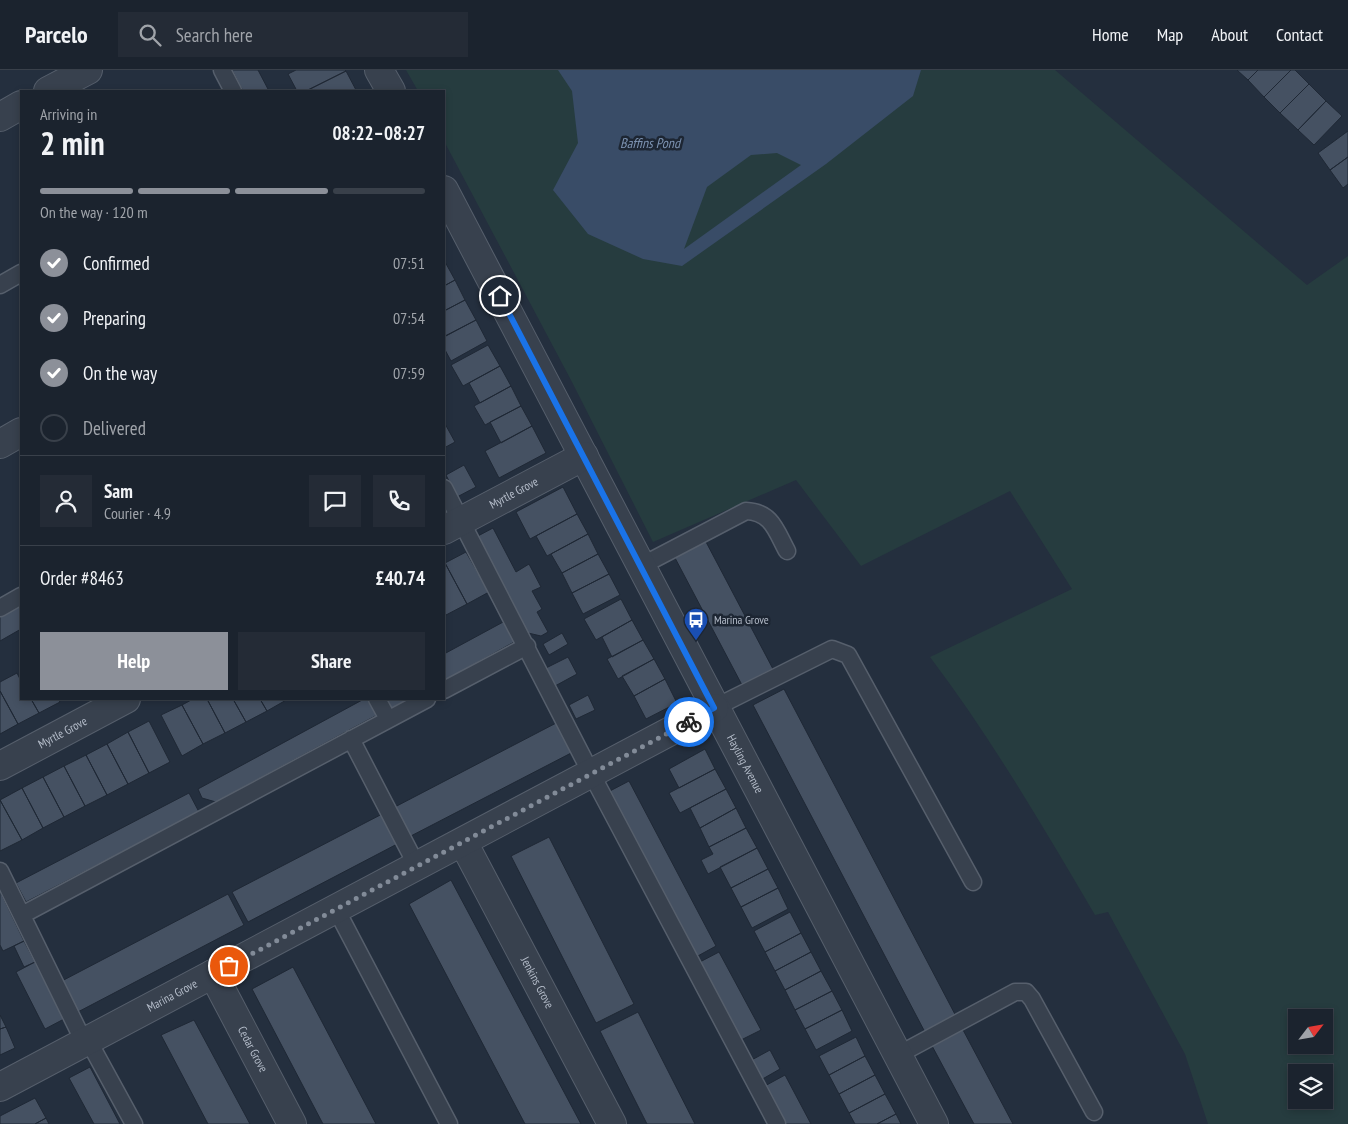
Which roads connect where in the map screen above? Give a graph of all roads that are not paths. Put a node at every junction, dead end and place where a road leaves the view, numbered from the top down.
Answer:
1 (88, 70) edge
2 (222, 70) edge
3 (379, 70) edge
4 (50, 90) edge
5 (233, 90) edge
6 (390, 90) edge
7 (446, 199) edge
8 (20, 274) edge
9 (0, 285) edge
10 (20, 433) edge
11 (0, 444) edge
12 (584, 456) junction
13 (445, 492) edge
14 (453, 526) edge
15 (787, 551) dead end
16 (641, 566) junction
17 (20, 597) edge
18 (0, 608) edge
19 (527, 646) junction
20 (445, 689) edge
21 (124, 700) edge
22 (378, 700) edge
23 (425, 700) edge
24 (714, 708) junction
25 (388, 719) junction
26 (351, 739) junction
27 (0, 766) edge
28 (592, 775) junction
29 (463, 842) junction
30 (416, 866) junction
31 (0, 871) edge
32 (973, 882) dead end
33 (336, 909) junction
34 (22, 915) junction
35 (213, 974) junction
36 (86, 1041) junction
37 (898, 1055) junction
38 (0, 1087) edge
39 (1094, 1112) dead end
40 (134, 1124) edge
41 (292, 1124) edge
42 (449, 1124) edge
43 (612, 1124) edge
44 (777, 1124) edge
45 (934, 1124) edge

1 - 4 street
2 - 5 lane
3 - 6 street
7 - 12 street, Hayling Avenue
8 - 9 lane
10 - 11 street
12 - 14 street, Myrtle Grove
12 - 16 street, Hayling Avenue
13 - 14 lane
14 - 19 lane
15 - 16 lane
16 - 24 street, Hayling Avenue
17 - 18 lane
19 - 20 lane
19 - 28 lane
21 - 27 street, Myrtle Grove
22 - 25 lane
23 - 25 lane
24 - 28 street, Marina Grove
24 - 32 lane
24 - 37 street, Hayling Avenue
25 - 26 lane
26 - 30 lane
26 - 34 lane
28 - 29 street, Marina Grove
28 - 44 lane
29 - 30 street, Marina Grove
29 - 43 street, Jenkins Grove
30 - 33 street, Marina Grove
31 - 34 lane
33 - 35 street, Marina Grove
33 - 42 lane
34 - 36 lane
35 - 36 street, Marina Grove
35 - 41 street, Cedar Grove
36 - 38 street, Marina Grove
36 - 40 lane
37 - 39 lane
37 - 45 street, Hayling Avenue

